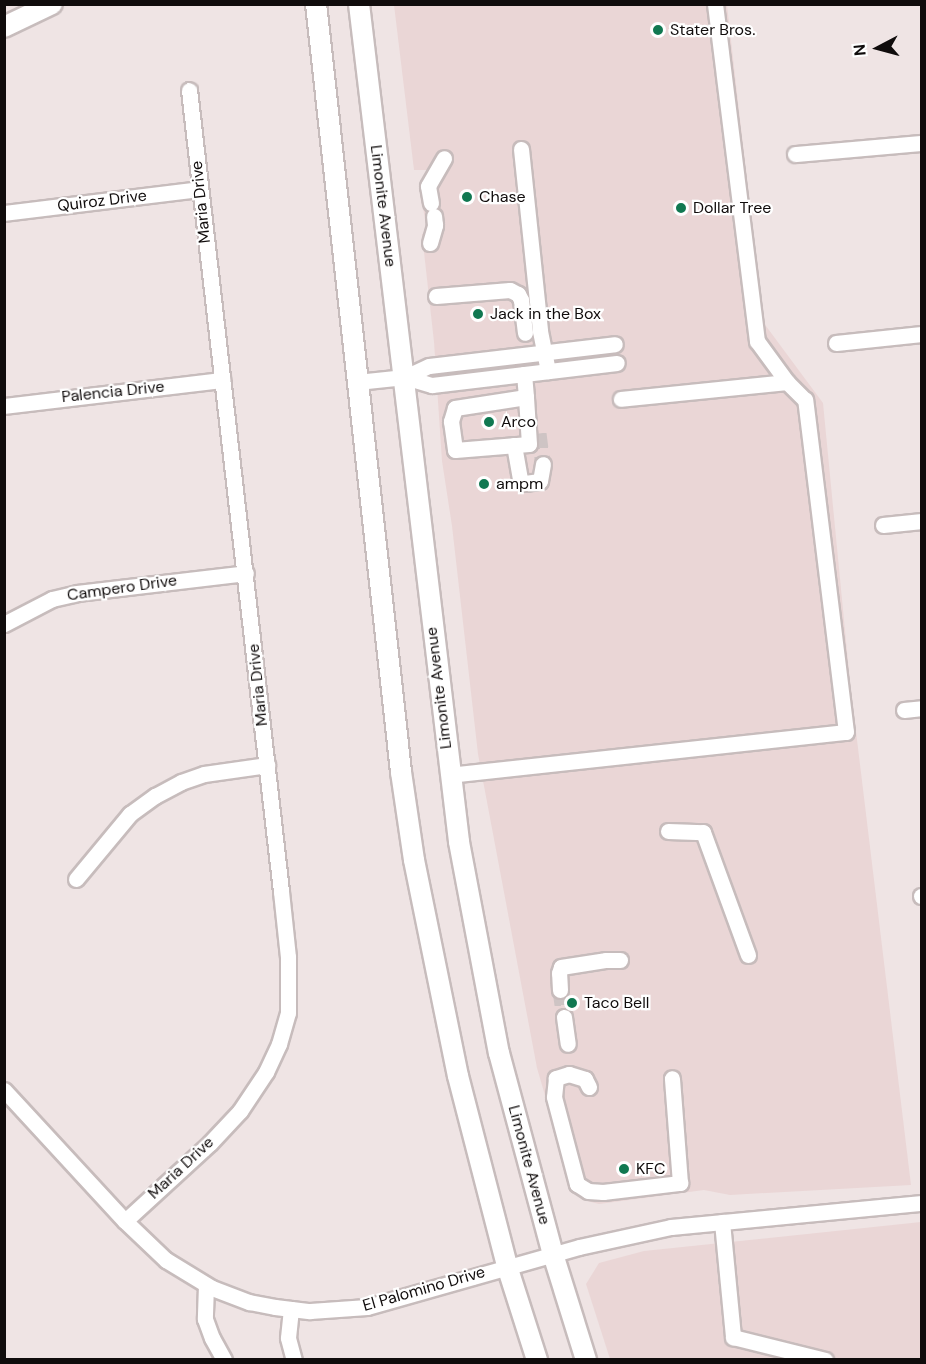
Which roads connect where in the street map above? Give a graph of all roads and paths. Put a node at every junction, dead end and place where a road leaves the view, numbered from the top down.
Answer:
1 (52, 4) edge
2 (316, 4) edge
3 (358, 4) edge
4 (715, 4) edge
5 (4, 27) edge
6 (189, 90) dead end
7 (921, 143) edge
8 (521, 149) dead end
9 (795, 154) dead end
10 (444, 158) dead end
11 (200, 189) junction
12 (4, 213) edge
13 (430, 243) dead end
14 (436, 296) dead end
15 (525, 333) dead end
16 (921, 334) edge
17 (836, 343) dead end
18 (615, 344) dead end
19 (544, 352) junction
20 (617, 363) dead end
21 (548, 371) junction
22 (524, 374) junction
23 (405, 377) junction
24 (222, 380) junction
25 (465, 381) junction
26 (357, 382) junction
27 (787, 382) junction
28 (621, 399) dead end
29 (527, 402) junction
30 (467, 404) junction
31 (4, 406) edge
32 (539, 433) tunnel mouth
33 (514, 445) junction
34 (543, 464) dead end
35 (921, 521) edge
36 (883, 525) dead end
37 (246, 573) junction
38 (4, 624) edge
39 (921, 708) edge
40 (904, 710) dead end
41 (267, 765) junction
42 (449, 775) junction
43 (668, 831) dead end
44 (76, 879) dead end
45 (748, 955) dead end
46 (620, 960) dead end
47 (560, 990) tunnel mouth
48 (564, 1017) tunnel mouth
49 (568, 1044) dead end
50 (672, 1078) dead end
51 (589, 1087) dead end
52 (4, 1090) edge
53 (921, 1203) edge
54 (125, 1221) junction
55 (722, 1222) junction
56 (553, 1254) junction
57 (507, 1266) junction
58 (206, 1286) junction
59 (291, 1309) junction
60 (224, 1359) edge
61 (294, 1359) edge
62 (537, 1359) edge
63 (586, 1359) edge
64 (825, 1359) edge

1 - 5 main road
2 - 26 main road
3 - 23 main road, Limonite Avenue
4 - 27 street
6 - 11 street, Maria Drive
7 - 9 street
8 - 19 street
10 - 13 street
11 - 12 street, Quiroz Drive
11 - 24 street, Maria Drive
14 - 15 street
16 - 17 street
18 - 19 street
19 - 21 street
19 - 23 street
20 - 21 street
21 - 22 street
22 - 25 street
22 - 29 street
23 - 25 street
23 - 26 street
23 - 42 main road, Limonite Avenue
24 - 31 street, Palencia Drive
24 - 37 street, Maria Drive
25 - 30 street
26 - 57 main road
27 - 28 street
27 - 42 street
29 - 30 street
29 - 32 street
29 - 33 street
30 - 33 street
33 - 34 street
35 - 36 street
37 - 38 street, Campero Drive
37 - 41 street, Maria Drive
39 - 40 street
41 - 44 street
41 - 54 street, Maria Drive
42 - 56 main road, Limonite Avenue
43 - 45 street
46 - 47 street
48 - 49 street
50 - 51 street
52 - 54 street, El Palomino Drive
53 - 55 street, El Palomino Drive
54 - 58 street, El Palomino Drive
55 - 56 street, El Palomino Drive
55 - 64 street
56 - 57 street, El Palomino Drive
56 - 63 main road, Limonite Avenue
57 - 59 street, El Palomino Drive
57 - 62 main road
58 - 59 street, El Palomino Drive
58 - 60 street
59 - 61 street

